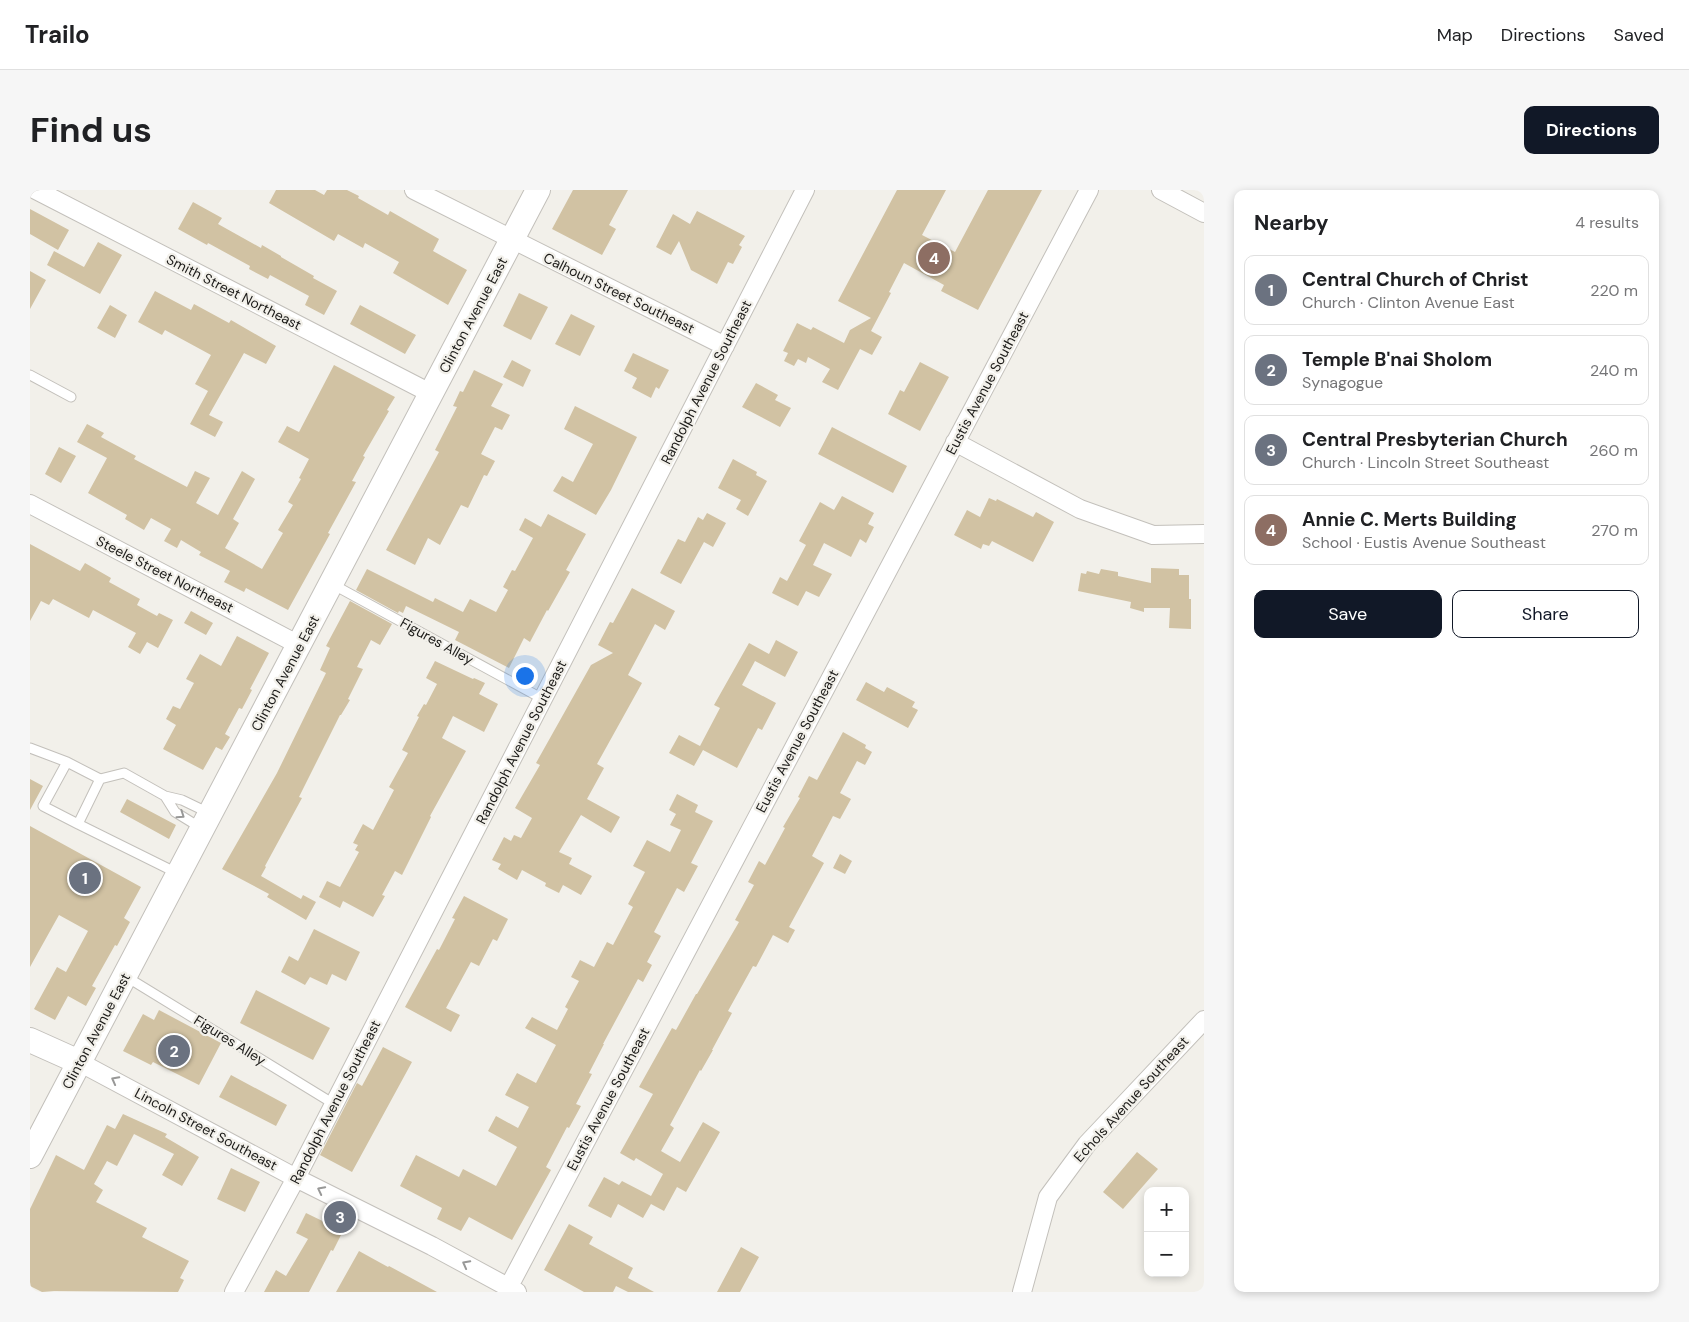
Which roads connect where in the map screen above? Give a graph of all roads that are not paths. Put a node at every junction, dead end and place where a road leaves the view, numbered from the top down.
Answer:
1 (36, 190) edge
2 (414, 190) edge
3 (538, 190) edge
4 (805, 190) edge
5 (1089, 190) edge
6 (1161, 190) edge
7 (1204, 213) edge
8 (513, 240) junction
9 (725, 346) junction
10 (30, 375) edge
11 (432, 394) junction
12 (71, 398) dead end
13 (955, 442) junction
14 (30, 504) edge
15 (1204, 534) edge
16 (332, 583) junction
17 (299, 645) junction
18 (543, 699) junction
19 (30, 748) edge
20 (67, 762) junction
21 (100, 779) junction
22 (165, 796) junction
23 (207, 821) junction
24 (78, 824) junction
25 (179, 874) junction
26 (125, 976) junction
27 (1204, 1020) edge
28 (30, 1040) edge
29 (79, 1062) junction
30 (334, 1104) junction
31 (30, 1156) edge
32 (296, 1178) junction
33 (511, 1290) edge
34 (234, 1292) edge
35 (1022, 1292) edge

1 - 11 street, Smith Street Northeast
2 - 8 street, Calhoun Street Southeast
3 - 8 street, Clinton Avenue East
4 - 9 street, Randolph Avenue Southeast
5 - 13 street, Eustis Avenue Southeast
6 - 7 street
8 - 9 street, Calhoun Street Southeast
8 - 11 street, Clinton Avenue East
9 - 18 street, Randolph Avenue Southeast
10 - 12 lane
11 - 16 street, Clinton Avenue East
13 - 15 street
13 - 33 street, Eustis Avenue Southeast
14 - 17 street, Steele Street Northeast
16 - 17 street, Clinton Avenue East
16 - 18 lane, Figures Alley
17 - 23 street, Clinton Avenue East
18 - 30 street, Randolph Avenue Southeast
19 - 20 lane
20 - 21 lane
20 - 24 lane
21 - 22 lane
21 - 24 lane
22 - 23 lane
22 -> 23 lane
23 - 25 street, Clinton Avenue East
24 - 25 lane
25 - 26 street, Clinton Avenue East
26 - 29 street, Clinton Avenue East
26 - 30 lane, Figures Alley
27 - 35 street, Echols Avenue Southeast
28 - 29 street
29 - 31 street, Clinton Avenue East
32 -> 29 street, Lincoln Street Southeast
30 - 32 street, Randolph Avenue Southeast
33 -> 32 street, Lincoln Street Southeast
32 - 34 street, Randolph Avenue Southeast

